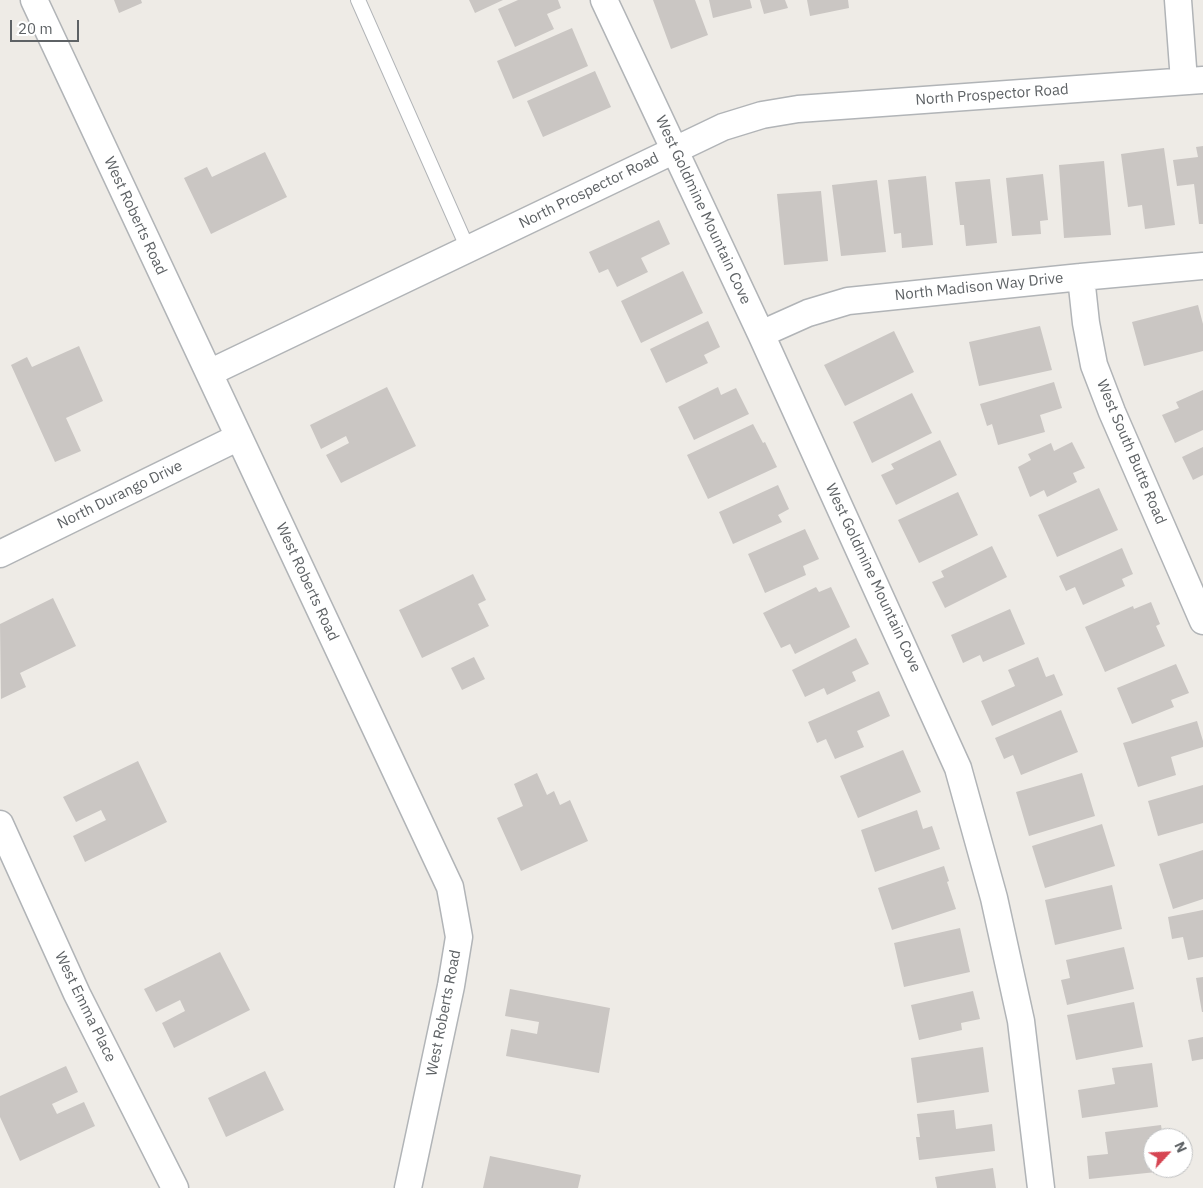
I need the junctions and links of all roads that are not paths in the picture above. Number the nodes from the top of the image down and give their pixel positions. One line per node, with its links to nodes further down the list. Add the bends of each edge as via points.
1 (34, 0): 11 (street, West Roberts Road)
2 (358, 0): 7 (lane)
3 (604, 0): 6 (street, West Goldmine Mountain Cove)
4 (1178, 0): 5 (street)
5 (1194, 81): 6 (street, North Prospector Road, via 798,110 762,115 723,127)
6 (675, 150): 7 (street, North Prospector Road); 10 (street, West Goldmine Mountain Cove)
7 (468, 249): 11 (street, North Prospector Road)
8 (1203, 266): 9 (street, North Madison Way Drive)
9 (1081, 277): 10 (street, North Madison Way Drive, via 848,301 808,313); 14 (street, West South Butte Road, via 1094,365)
10 (761, 334): 18 (street, West Goldmine Mountain Cove, via 958,768 994,898 1021,1020)
11 (209, 373): 12 (street, West Roberts Road)
12 (239, 437): 13 (street, North Durango Drive); 17 (street, West Roberts Road, via 450,887 459,937)
13 (0, 554)
14 (1203, 621)
15 (0, 824): 16 (street, West Emma Place, via 77,994)
16 (175, 1188)
17 (408, 1188)
18 (1041, 1188)

